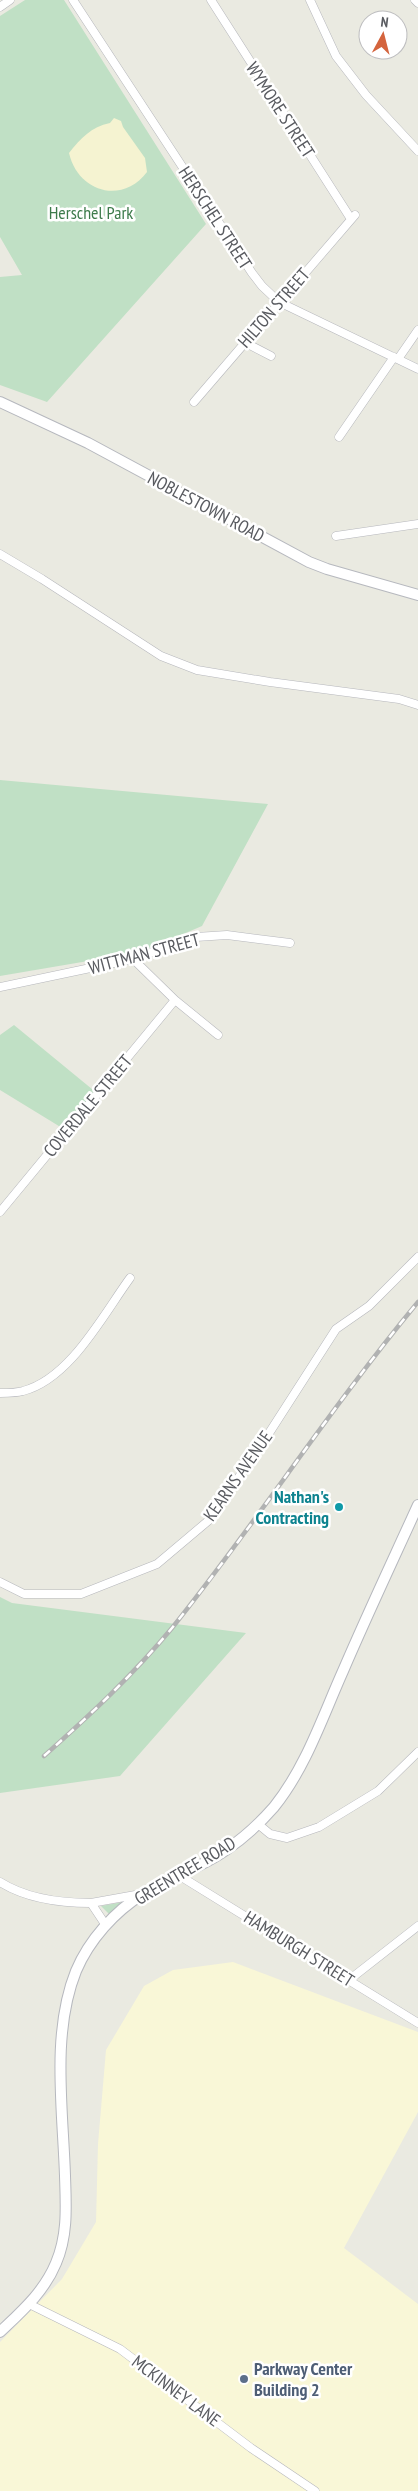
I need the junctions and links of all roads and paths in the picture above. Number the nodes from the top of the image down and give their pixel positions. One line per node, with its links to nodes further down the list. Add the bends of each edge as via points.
1 (10, 0): 7 (street)
2 (73, 0): 10 (street, HERSCHEL STREET, via 252,273)
3 (211, 0): 9 (street, WYMORE STREET)
4 (310, 0): 8 (street, via 336,56 366,95)
5 (415, 0): 6 (street)
6 (418, 4)
7 (0, 7)
8 (418, 151)
9 (353, 217): 10 (street, HILTON STREET)
10 (279, 302): 12 (street, HILTON STREET); 14 (street, HERSCHEL STREET)
11 (418, 330): 14 (street)
12 (244, 342): 13 (street); 17 (street, HILTON STREET)
13 (271, 356)
14 (396, 358): 15 (street, HERSCHEL STREET); 18 (street)
15 (418, 369)
16 (0, 402): 22 (main road, NOBLESTOWN ROAD, via 80,439 309,562)
17 (194, 402)
18 (339, 437)
19 (418, 524): 20 (street)
20 (336, 536)
21 (0, 554): 23 (street, via 161,656 197,670 399,699)
22 (418, 595)
23 (418, 705)
24 (290, 943): 25 (street, WITTMAN STREET, via 227,935 196,937)
25 (133, 959): 26 (street, WITTMAN STREET); 27 (street)
26 (0, 987)
27 (175, 1000): 28 (street); 29 (street, COVERDALE STREET)
28 (218, 1035)
29 (0, 1212)
30 (418, 1257): 34 (street, KEARNS AVENUE, via 369,1306 336,1329 208,1521 157,1564 81,1594 24,1594)
31 (130, 1278): 32 (street, via 73,1357 52,1377 23,1391)
32 (0, 1393)
33 (418, 1505): 36 (main road, GREENTREE ROAD, via 304,1763 280,1799)
34 (0, 1582)
35 (418, 1752): 36 (street, via 378,1791 318,1827 287,1838 270,1834)
36 (258, 1824): 37 (main road, GREENTREE ROAD, via 226,1850)
37 (180, 1876): 39 (main road, GREENTREE ROAD); 43 (street, HAMBURGH STREET)
38 (0, 1882): 40 (street, via 26,1895)
39 (143, 1894): 40 (street); 41 (main road, GREENTREE ROAD)
40 (91, 1904): 41 (street)
41 (105, 1924): 45 (main road, GREENTREE ROAD, via 76,1970 65,2008 61,2044 64,2242 55,2265)
42 (418, 1926): 43 (street)
43 (349, 1980): 44 (street, HAMBURGH STREET)
44 (418, 2023)
45 (29, 2304): 46 (main road, GREENTREE ROAD); 47 (street, MCKINNEY LANE, via 120,2349 251,2448)
46 (0, 2332)
47 (315, 2491)

